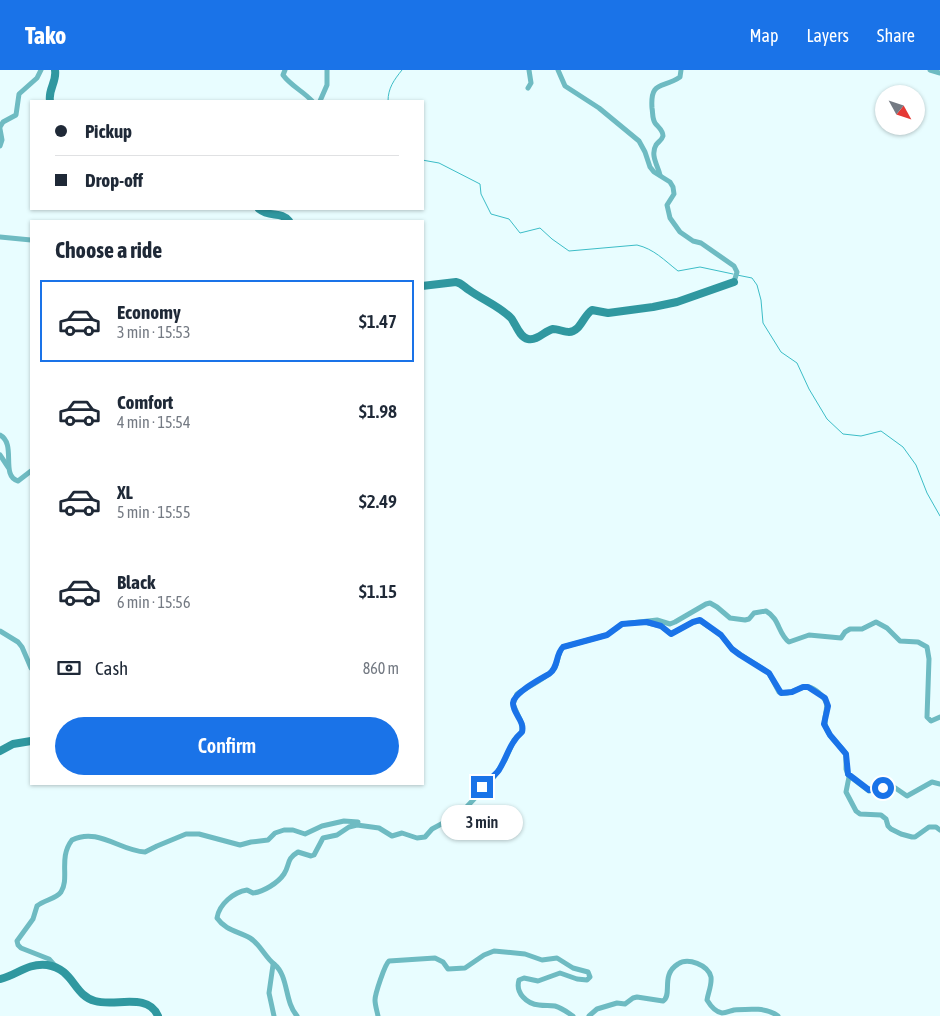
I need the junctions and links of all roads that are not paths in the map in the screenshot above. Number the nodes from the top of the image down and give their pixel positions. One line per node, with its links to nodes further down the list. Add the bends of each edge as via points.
1 (41, 70): 14 (street, via 20,94 16,115 3,122)
2 (54, 70): 11 (street, via 56,80 49,92)
3 (285, 70): 12 (street, via 283,76 287,81)
4 (327, 70): 13 (street)
5 (529, 70): 10 (street, via 531,83)
6 (558, 70): 16 (street, via 565,86 599,108 639,142 650,167)
7 (681, 70): 16 (street, via 680,78 657,88 651,96 653,118 663,134 654,147)
8 (930, 70): 9 (street)
9 (940, 73)
10 (528, 88)
11 (50, 100)
12 (311, 100)
13 (320, 100)
14 (0, 128): 15 (street)
15 (0, 146)
16 (660, 175): 21 (street, via 673,187 674,194 667,205 674,226 687,238 701,243 734,266 737,272)
17 (260, 210): 18 (street)
18 (288, 220)
19 (0, 237): 20 (street)
20 (30, 240)
21 (734, 282): 22 (street, via 653,307 608,313 592,310 576,330 553,329 529,339 500,309 460,283)
22 (424, 286)
23 (0, 435): 25 (street, via 7,443)
24 (0, 455): 25 (street)
25 (9, 467): 26 (street, via 10,475 18,481)
26 (30, 472)
27 (647, 622): 30 (street, via 657,620 670,624 710,603 730,618 745,620 754,613 766,611 774,617 789,642 809,635 841,638 850,629 862,629 878,622 900,641 918,642 927,647 927,718 931,721); 33 (street, via 661,626 671,634 700,620 721,635 732,649 769,673 781,693 803,687 816,690 827,702 824,724 846,754); 35 (street, via 622,624 607,635 563,647 556,667 517,694 513,704 522,732 514,740 494,777 460,814 421,838 402,833 392,836 379,828)
28 (0, 632): 29 (street, via 18,642)
29 (30, 666)
30 (940, 716)
31 (30, 741): 32 (street, via 13,744)
32 (0, 751)
33 (848, 774): 34 (street, via 869,790 891,785 907,796 930,783); 36 (street, via 847,797 859,814 882,815 891,829 912,837 929,827)
34 (940, 784)
35 (362, 825): 37 (street, via 352,825 337,835 323,838 314,855 297,852 289,858 282,877 266,889 253,893 247,890 238,892 221,906 217,918 221,923 253,940); 38 (street, via 349,821 322,826 305,834 284,830 268,840 240,845 199,834 186,834 145,852 122,847 103,838 82,836 72,840 65,851 62,891 37,906 33,919 17,941 21,948 49,959)
36 (940, 830)
37 (274, 964): 42 (street, via 269,993); 43 (street, via 282,972 285,989)
38 (58, 968): 39 (street, via 33,965); 41 (street, via 90,1000 109,1004 146,1004)
39 (0, 979)
40 (562, 1009): 44 (street, via 530,1003 520,992 519,980 538,981 560,973 587,980 590,977 588,972 573,968 557,958 542,960 525,954 494,951 461,970 448,969 435,958 389,961 375,993); 45 (street); 46 (street)
41 (158, 1016)
42 (274, 1016)
43 (297, 1016)
44 (378, 1016)
45 (565, 1016)
46 (573, 1016)
47 (589, 1016): 48 (street, via 597,1009 625,1004 637,997 666,1000 668,976 677,964 687,961 700,965 710,975 707,1000 718,1012 759,1010)
48 (778, 1016)

